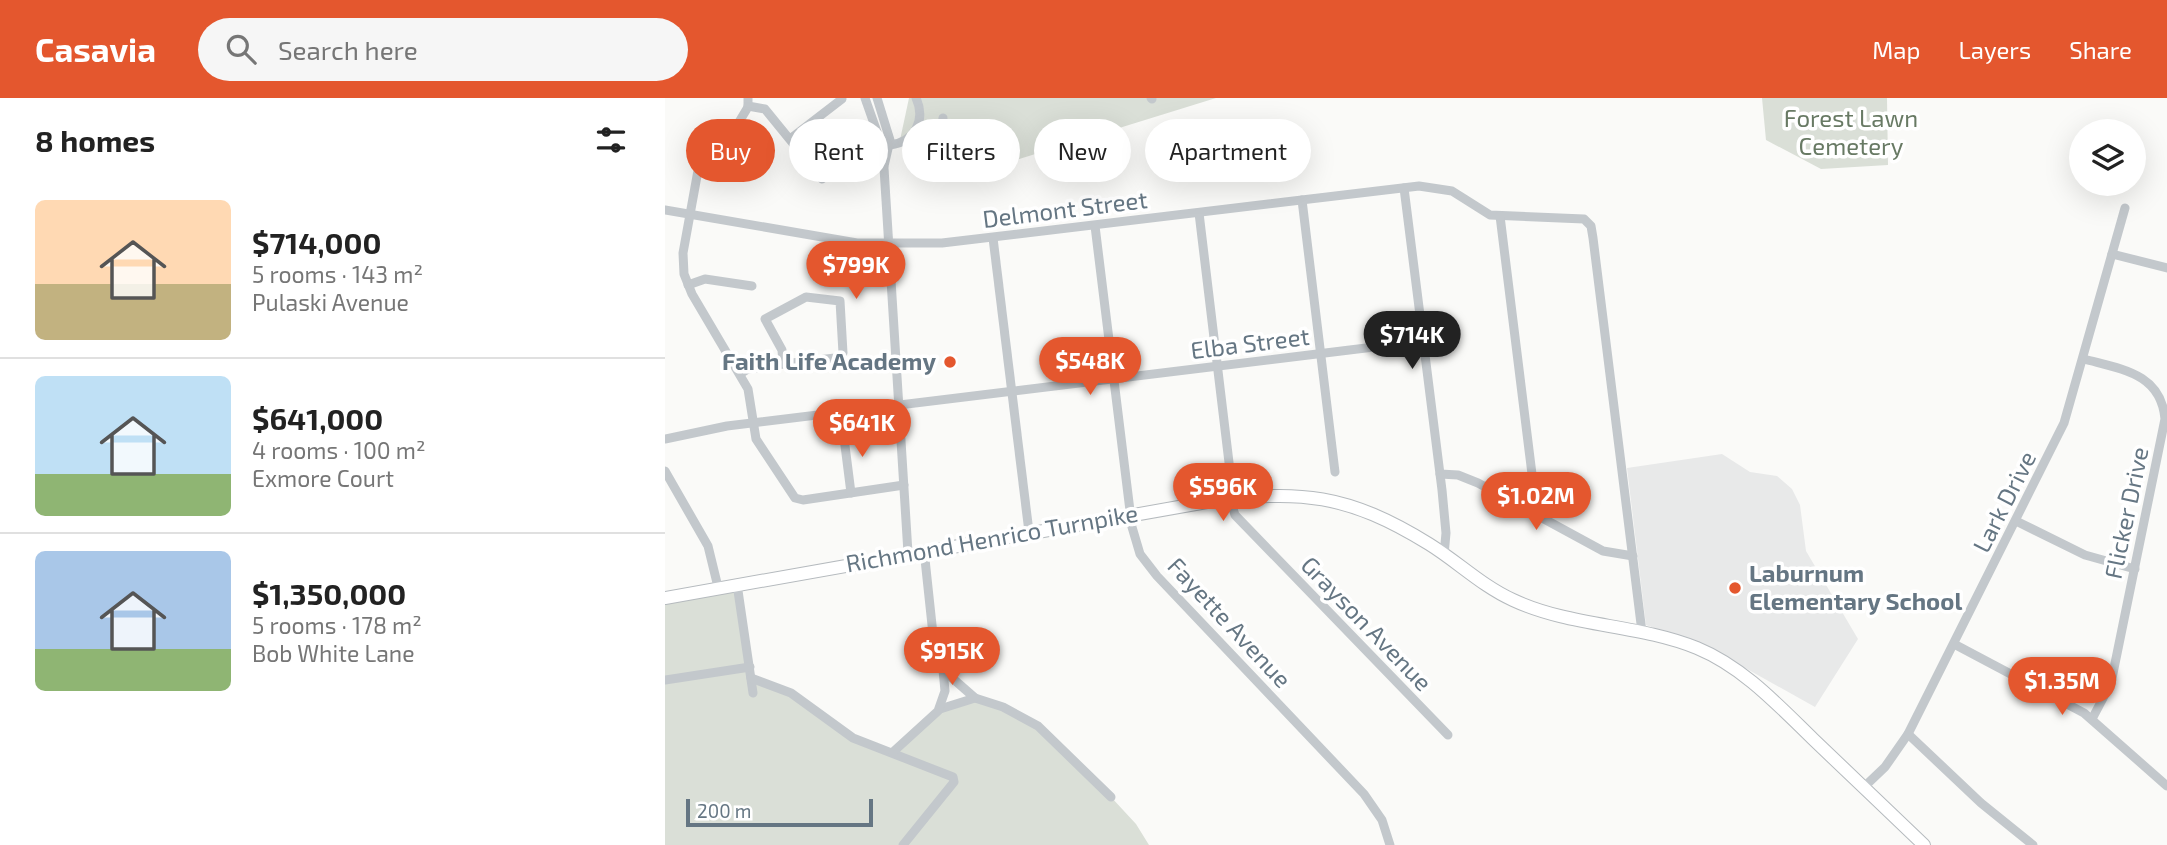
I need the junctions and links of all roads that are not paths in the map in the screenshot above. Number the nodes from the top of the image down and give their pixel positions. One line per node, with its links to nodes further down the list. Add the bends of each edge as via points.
1 (865, 98): 7 (street)
2 (877, 98): 9 (street)
3 (916, 98): 9 (street, via 921,113 916,131 904,142)
4 (842, 99): 6 (street)
5 (748, 102): 8 (street, via 765,109); 17 (street, via 739,122 699,165)
6 (816, 119)
7 (872, 119)
8 (789, 138)
9 (890, 145): 10 (street)
10 (888, 153)
11 (885, 182): 21 (street)
12 (1404, 188): 13 (street, Delmont Street); 18 (street, Delmont Street, via 1441,188); 26 (street)
13 (1302, 200): 16 (street, Delmont Street); 27 (street)
14 (2125, 208): 22 (street, Lark Drive)
15 (665, 210): 17 (street, Delmont Street)
16 (1199, 213): 19 (street, Delmont Street); 30 (street, Grayson Avenue)
17 (690, 214): 21 (street, Delmont Street, via 856,243); 24 (street, via 683,253)
18 (1500, 216): 44 (street, via 1531,474); 51 (street, Delmont Street, via 1588,222)
19 (1095, 226): 20 (street, Delmont Street); 32 (street, Fayette Avenue)
20 (993, 238): 21 (street, Delmont Street); 33 (street)
21 (889, 243): 34 (street)
22 (2112, 254): 23 (street); 28 (street, Lark Drive)
23 (2167, 268)
24 (688, 285): 25 (street, via 705,279); 31 (street)
25 (752, 286)
26 (1423, 341): 27 (street, Elba Street); 40 (street)
27 (1321, 355): 30 (street, Elba Street); 39 (street)
28 (2084, 359): 46 (street, Lark Drive, via 2064,423); 52 (street, Flicker Drive, via 2145,378 2164,408 2165,425)
29 (783, 364): 29 (street, via 843,353 840,301 806,297 765,319 782,350); 31 (street)
30 (1218, 367): 32 (street, Elba Street); 43 (street, Grayson Avenue)
31 (740, 374): 35 (street, via 751,396)
32 (1115, 380): 33 (street, Elba Street); 45 (street, Fayette Avenue)
33 (1011, 392): 34 (street, Elba Street); 47 (street)
34 (899, 406): 35 (street, Elba Street); 41 (street)
35 (754, 423): 37 (street, Elba Street); 42 (street, via 756,439 795,498)
36 (843, 430): 42 (street)
37 (665, 439)
38 (665, 471): 54 (street, via 708,546)
39 (1335, 472)
40 (1440, 474): 44 (street, via 1464,477); 50 (street)
41 (904, 485): 42 (street); 49 (street)
42 (851, 493)
43 (1230, 499): 45 (main road, Richmond Henrico Turnpike); 50 (main road, Richmond Henrico Turnpike, via 1302,495 1349,505 1394,523); 67 (street, Grayson Avenue, via 1235,515)
44 (1522, 507): 51 (street, via 1603,551)
45 (1131, 515): 47 (main road, Richmond Henrico Turnpike); 73 (street, Fayette Avenue, via 1143,558 1364,794 1382,820)
46 (2016, 521): 52 (street, via 2085,555); 57 (street, Lark Drive)
47 (1028, 532): 48 (main road, Richmond Henrico Turnpike)
48 (924, 550): 49 (main road, Richmond Henrico Turnpike); 59 (street, via 935,653)
49 (908, 553): 53 (main road, Richmond Henrico Turnpike)
50 (1444, 555): 56 (main road, Richmond Henrico Turnpike, via 1517,602 1574,620)
51 (1633, 556): 56 (street)
52 (2135, 569): 65 (street, Flicker Drive, via 2111,683)
53 (737, 584): 54 (main road, Richmond Henrico Turnpike); 58 (street)
54 (718, 587): 55 (main road, Richmond Henrico Turnpike)
55 (665, 598)
56 (1642, 632): 70 (main road, Richmond Henrico Turnpike, via 1696,648 1738,671)
57 (1954, 644): 65 (street); 66 (street, Lark Drive)
58 (750, 667): 60 (street); 61 (street)
59 (943, 670): 63 (street); 64 (street, via 945,691)
60 (751, 678): 62 (street); 68 (street, via 791,693 847,735)
61 (665, 680)
62 (753, 693)
63 (975, 698): 64 (street); 71 (street, via 1038,726)
64 (939, 709): 68 (street)
65 (2092, 719): 69 (street)
66 (1908, 734): 70 (street, Lark Drive); 75 (street)
67 (1448, 735)
68 (893, 752): 72 (street, via 942,770 955,780)
69 (2167, 786)
70 (1864, 787): 74 (main road, Richmond Henrico Turnpike)
71 (1111, 797)
72 (903, 845)
73 (1390, 845)
74 (1924, 845)
75 (2033, 845)

